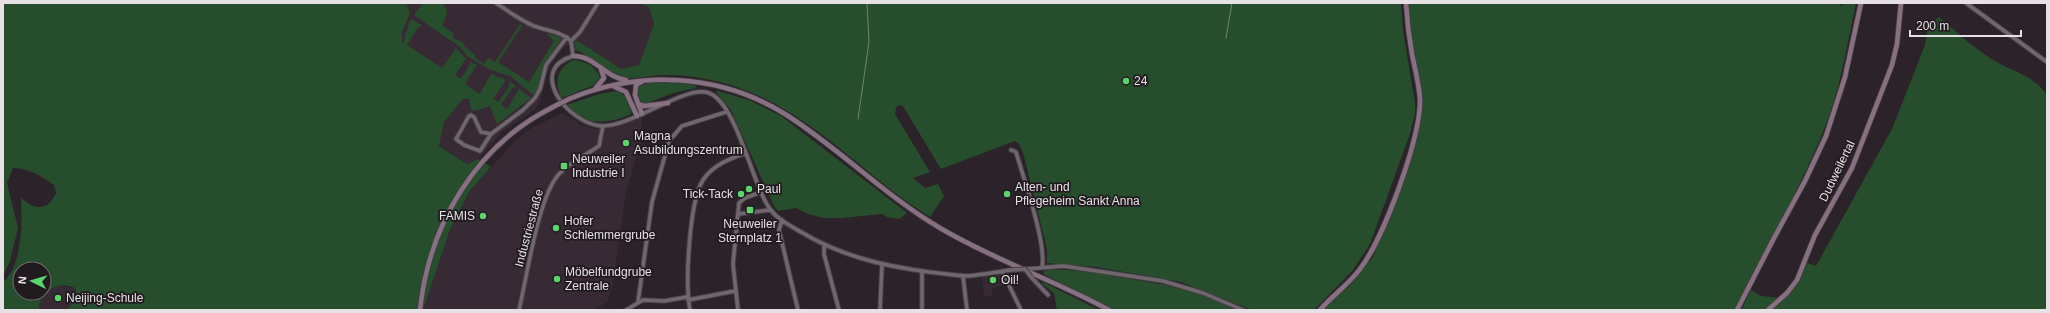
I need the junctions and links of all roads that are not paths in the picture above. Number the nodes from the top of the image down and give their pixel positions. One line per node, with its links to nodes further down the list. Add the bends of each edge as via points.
1 (496, 3): 7 (street, via 520,19)
2 (598, 3): 8 (street, via 580,32)
3 (1406, 3): 54 (main road, via 1420,97 1416,132 1389,211 1373,248 1356,275)
4 (1861, 3): 55 (main road, via 1845,77 1822,146)
5 (1901, 3): 56 (main road, Dudweilertal, via 1898,38 1892,65 1852,168 1815,235 1797,280)
6 (1966, 3): 10 (street)
7 (567, 38): 8 (street); 21 (street, via 546,65 535,98)
8 (571, 41): 9 (street)
9 (573, 56): 11 (main road, via 585,57); 20 (street, via 557,66 553,78 555,91 563,106 572,114 589,123)
10 (2047, 62)
11 (598, 66): 13 (main road, via 617,78); 15 (main road, via 604,73 604,78)
12 (648, 80): 13 (main road); 17 (main road, via 635,88); 38 (main road, via 708,84 764,103 805,128 939,228 983,251)
13 (632, 81): 14 (main road)
14 (607, 86): 15 (main road); 19 (main road, via 619,87 626,92)
15 (592, 91): 40 (main road, bridge, via 569,99 517,128 480,163 448,212 438,235 425,278)
16 (668, 103): 17 (main road, via 644,106); 18 (street, via 694,93 708,92 717,98); 19 (street)
17 (638, 104): 19 (main road)
18 (726, 112): 23 (street); 39 (street, via 682,126 670,141 652,202)
19 (639, 115): 20 (street)
20 (603, 126): 41 (street, Industriestraße, via 599,146 563,170 548,192)
21 (490, 134): 21 (street, via 480,151 456,139 471,115 481,132)
22 (1011, 150): 30 (street, via 1016,152 1034,213 1044,256)
23 (746, 153): 24 (street); 37 (street, via 716,166 700,186 694,211 687,272)
24 (761, 192): 25 (street); 26 (street, via 741,201)
25 (770, 210): 26 (street); 27 (street)
26 (738, 214): 35 (street, via 733,264)
27 (782, 220): 28 (street); 45 (street, via 779,230)
28 (824, 245): 29 (street); 46 (street, via 824,254)
29 (882, 266): 32 (street); 47 (street)
30 (1042, 266): 31 (street, bridge); 53 (street, via 1064,266 1177,284 1203,292)
31 (1025, 269): 33 (street, bridge); 36 (street, bridge)
32 (922, 271): 34 (street); 48 (street)
33 (1002, 271): 34 (street); 50 (street)
34 (963, 276): 49 (street)
35 (735, 291): 37 (street); 44 (street)
36 (1048, 295)
37 (688, 298): 39 (street); 43 (street)
38 (1094, 301): 51 (main road); 52 (main road)
39 (638, 302): 42 (street)
40 (420, 310)
41 (519, 310)
42 (626, 310)
43 (690, 310)
44 (738, 310)
45 (798, 310)
46 (839, 310)
47 (880, 310)
48 (922, 310)
49 (967, 310)
50 (1021, 310)
51 (1106, 310)
52 (1109, 310)
53 (1243, 310)
54 (1320, 310)
55 (1738, 310)
56 (1768, 310)

